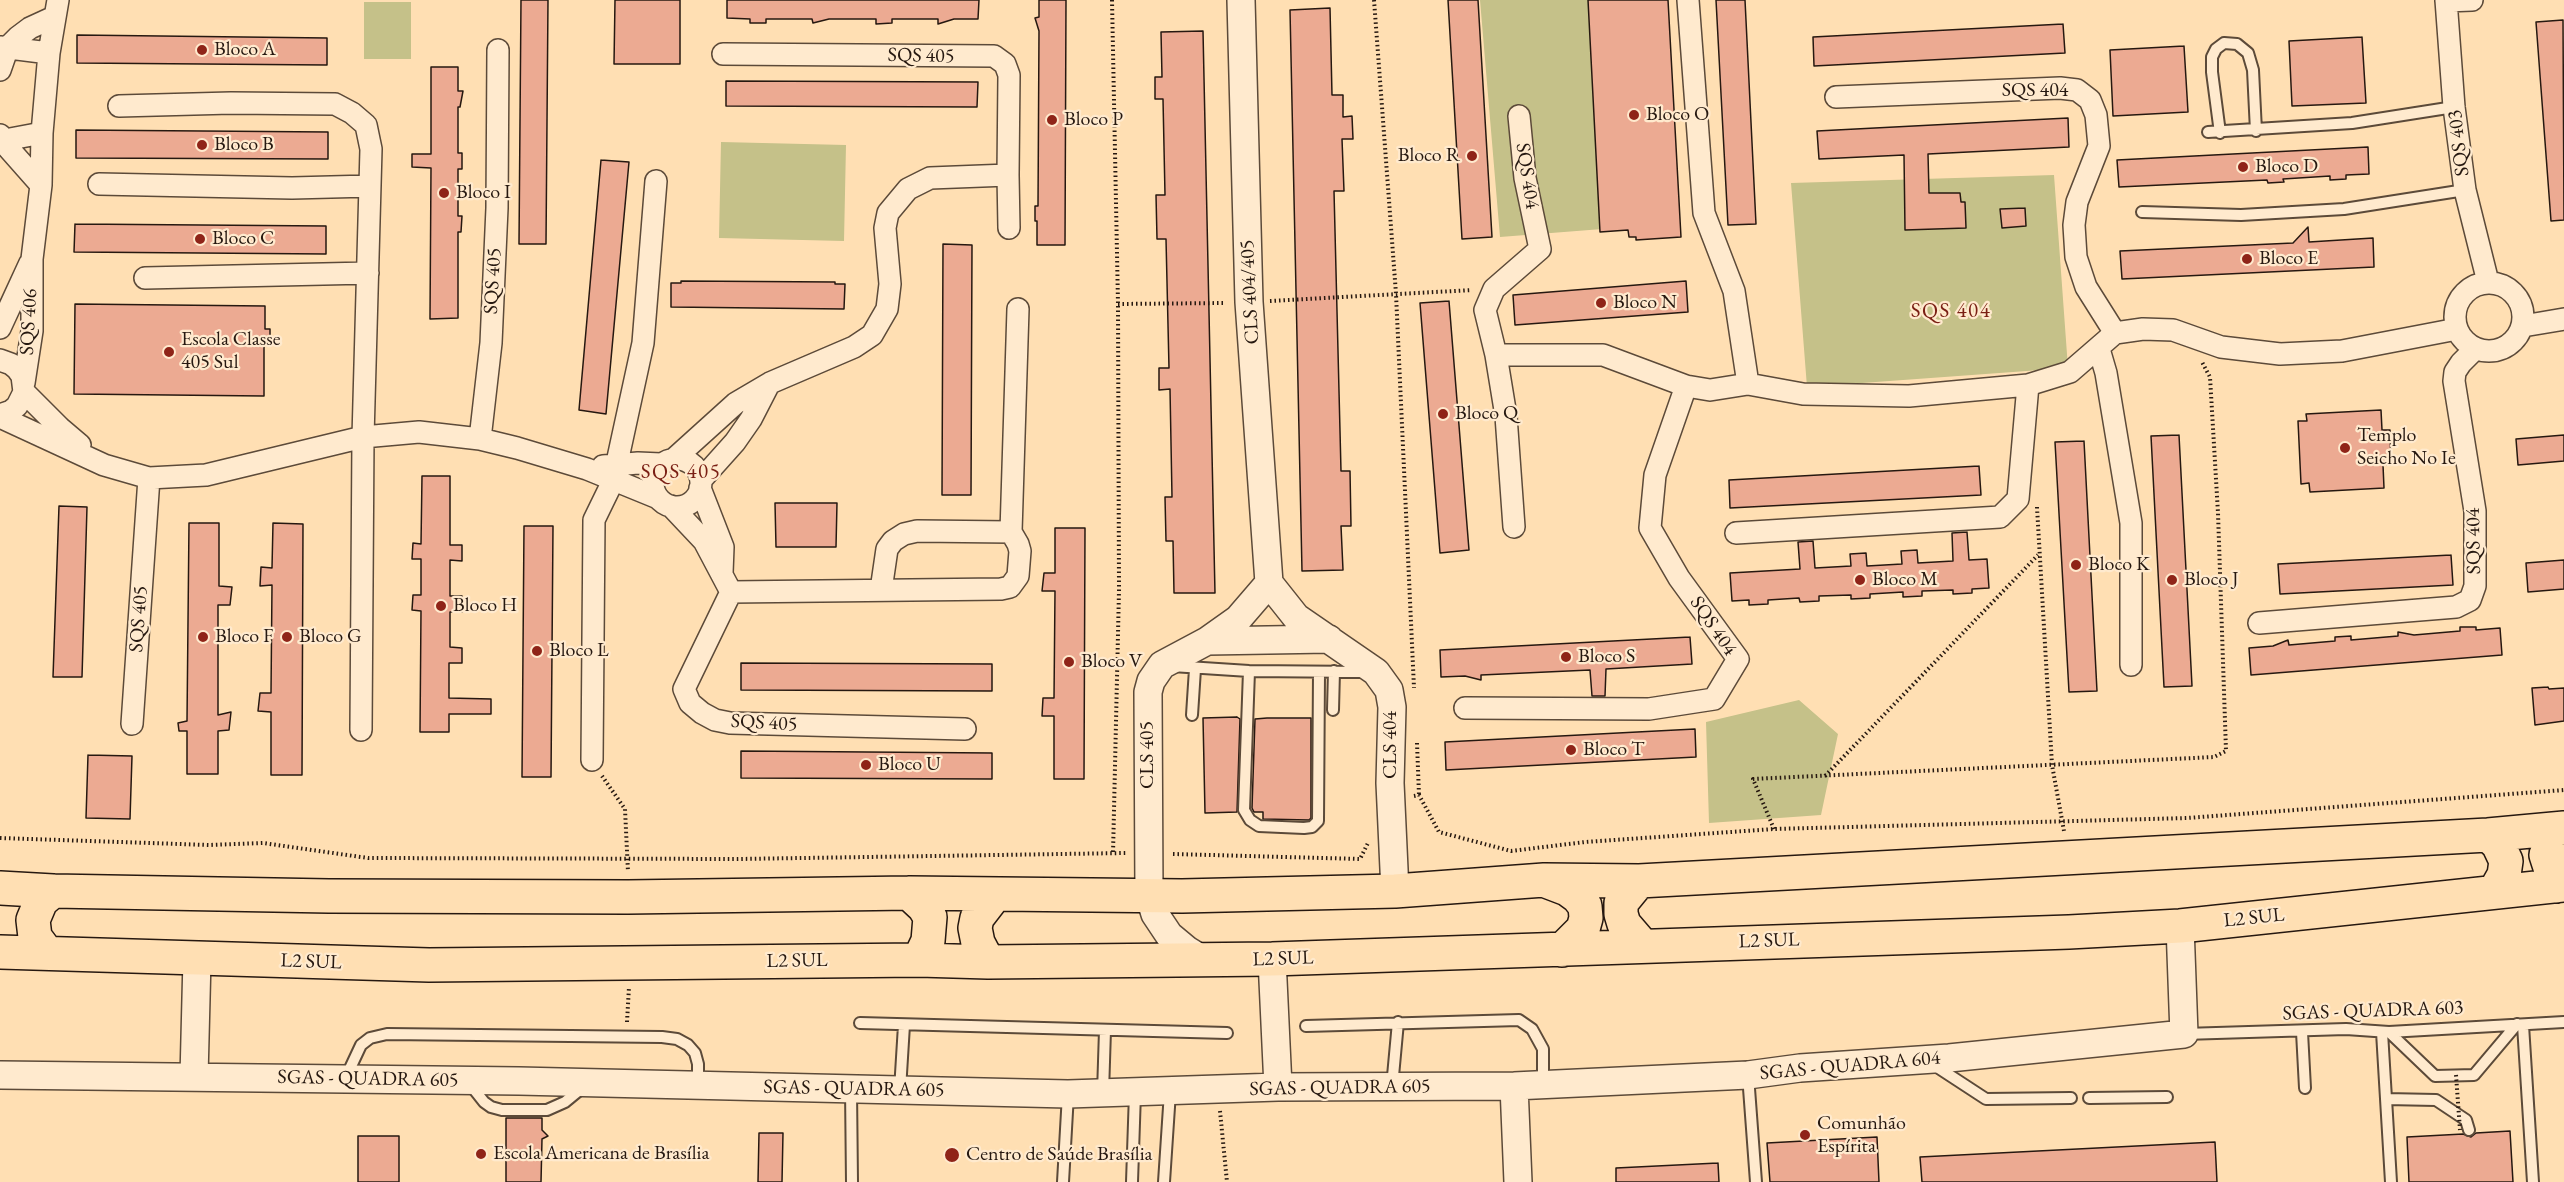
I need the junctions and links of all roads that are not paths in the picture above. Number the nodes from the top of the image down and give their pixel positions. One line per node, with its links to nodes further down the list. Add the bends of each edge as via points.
1 (1241, 0): 60 (street, CLS 404/405, via 1249,302)
2 (1688, 0): 43 (street, via 1704,213 1734,291)
3 (2472, 0): 4 (street, SQS 403)
4 (2446, 1): 13 (street, SQS 403)
5 (55, 6): 6 (street, SQS 406); 8 (street, SQS 406)
6 (4, 47): 8 (street); 10 (street)
7 (498, 50): 49 (street, SQS 405, via 497,208 491,332)
8 (50, 52): 17 (street, SQS 406)
9 (723, 54): 20 (street, SQS 405, via 994,56 1005,64 1009,75)
10 (0, 70)
11 (1836, 97): 37 (street, SQS 404, via 2060,88 2077,90 2090,100 2096,115 2099,146 2077,202 2076,257 2086,288)
12 (119, 106): 24 (street, via 335,104 366,125 371,149)
13 (2454, 106): 15 (lane, via 2352,123); 25 (street, SQS 403)
14 (1519, 116): 40 (street, SQS 404, via 1525,178 1540,249 1494,289 1485,310)
15 (2256, 131): 18 (lane); 18 (lane, via 2253,70 2248,53 2237,44 2224,44 2212,57)
16 (2208, 132): 18 (lane)
17 (42, 133): 19 (street); 23 (street, SQS 406)
18 (2220, 133)
19 (1, 139): 23 (street)
20 (1008, 175): 27 (street, SQS 405); 42 (street, via 930,178 908,189 888,213 890,284 881,323 854,347)
21 (656, 181): 52 (street, via 643,343)
22 (99, 184): 24 (street)
23 (41, 185): 28 (street, SQS 406)
24 (370, 186): 29 (street)
25 (2465, 190): 26 (lane, via 2344,209 2241,214); 31 (street, SQS 403)
26 (2142, 212)
27 (1009, 228)
28 (32, 260): 35 (street, SQS 406); 46 (street, SQS 406, via 32,331)
29 (368, 273): 30 (street); 48 (street)
30 (145, 278)
31 (2488, 282): 34 (street, via 2508,288 2522,304); 36 (street, via 2472,286 2461,297 2455,312)
32 (1018, 309): 57 (street)
33 (2564, 319): 34 (street)
34 (2523, 326): 39 (street, via 2513,343 2495,352)
35 (0, 328)
36 (2457, 328): 37 (street, via 2342,351 2280,354 2221,347 2173,330); 39 (street)
37 (2115, 333): 38 (street)
38 (2099, 349): 44 (street, via 2070,372); 67 (street, via 2131,523)
39 (2475, 349): 63 (street, SQS 404, via 2455,372 2454,381 2475,511 2475,586 2470,600 2456,607)
40 (1496, 355): 45 (street, via 1603,355); 56 (street, via 1506,416)
41 (0, 360): 46 (street, via 17,369)
42 (770, 383): 50 (street, via 736,403); 54 (street, via 751,419)
43 (1748, 384): 44 (street, via 1803,394 1909,396); 45 (street, via 1710,390)
44 (2028, 385): 58 (street, via 2018,499 2000,517)
45 (1686, 386): 73 (street, SQS 404, via 1655,475 1650,528 1679,578 1738,659 1714,699 1649,709)
46 (24, 388): 47 (street, via 17,406); 51 (street, via 60,428)
47 (0, 416): 51 (street)
48 (363, 437): 49 (street, via 419,432); 53 (street, via 206,475); 78 (street)
49 (480, 439): 52 (street)
50 (668, 461): 52 (street); 54 (street, via 689,462 699,473); 55 (street, via 656,470 652,484)
51 (104, 465): 53 (street)
52 (614, 473): 55 (street); 79 (street, via 594,520)
53 (149, 478): 76 (street, SQS 405)
54 (701, 484): 55 (street, via 698,495 686,505); 59 (street, via 723,547)
55 (665, 502): 59 (street, via 704,541)
56 (1514, 527)
57 (1011, 532): 61 (street, via 904,534 886,549); 61 (street, via 1020,551 1018,576 1010,587)
58 (1736, 533)
59 (722, 573): 62 (street)
60 (1269, 583): 64 (street, CLS 404, via 1296,617); 65 (street, via 1238,619)
61 (881, 590): 62 (street)
62 (731, 592): 77 (street, SQS 405, via 684,689 690,703 702,713 730,723)
63 (2259, 623)
64 (1331, 639): 65 (street); 72 (street, CLS 404)
65 (1207, 641): 66 (street)
66 (1162, 665): 68 (lane); 90 (street, CLS 405, via 1148,692)
67 (2131, 665)
68 (1195, 669): 69 (lane); 75 (lane)
69 (1248, 671): 71 (lane); 71 (lane, via 1244,810 1259,826 1304,828 1318,821)
70 (1334, 671): 71 (lane); 72 (lane); 74 (lane)
71 (1319, 672)
72 (1376, 672): 87 (street, CLS 404, via 1389,690 1392,707 1390,783)
73 (1465, 708)
74 (1333, 710)
75 (1192, 715)
76 (132, 724)
77 (965, 729)
78 (361, 730)
79 (592, 760)
80 (2564, 828): 81 (main road); 84 (main road, via 2546,855)
81 (2488, 835): 83 (main road); 88 (main road, via 2498,844 2506,861)
82 (1544, 880): 83 (main road); 87 (main road); 94 (main road, via 1567,889 1585,906 1583,929)
83 (1639, 881): 93 (main road, via 1621,903 1621,914 1624,924)
84 (2560, 886): 88 (main road, L2 SUL)
85 (0, 888): 86 (main road)
86 (52, 891): 89 (main road, via 640,897); 96 (main road, via 41,901 33,920 35,937)
87 (1395, 891): 90 (main road)
88 (2495, 891): 92 (main road, L2 SUL)
89 (909, 893): 91 (main road); 99 (main road, via 930,916 928,941)
90 (1149, 895): 91 (main road); 100 (street, CLS 405, via 1155,914 1169,935)
91 (994, 896): 101 (main road, via 977,918 975,928)
92 (2180, 926): 93 (main road, L2 SUL); 112 (street)
93 (1642, 945): 94 (main road, L2 SUL)
94 (1562, 950): 98 (main road, L2 SUL)
95 (0, 952): 96 (main road, L2 SUL)
96 (47, 953): 97 (main road, L2 SUL)
97 (197, 959): 99 (main road, L2 SUL, via 429,965); 116 (street)
98 (1272, 959): 100 (main road, L2 SUL); 121 (street)
99 (919, 960): 101 (main road, L2 SUL)
100 (1205, 961): 101 (main road, L2 SUL)
101 (988, 962)
102 (1398, 1022): 107 (lane); 118 (lane, via 1519,1020 1532,1029 1543,1049); 122 (lane)
103 (2564, 1022): 106 (lane, SGAS - QUADRA 603)
104 (860, 1023): 105 (lane)
105 (904, 1024): 108 (lane); 125 (lane)
106 (2520, 1024): 110 (lane, SGAS - QUADRA 603); 110 (lane, via 2474,1075 2435,1076); 142 (lane)
107 (1306, 1026)
108 (1105, 1030): 111 (lane); 127 (lane)
109 (2302, 1032): 110 (lane, SGAS - QUADRA 603); 112 (lane, SGAS - QUADRA 603); 123 (lane)
110 (2386, 1032): 133 (lane)
111 (1227, 1033)
112 (2184, 1034): 113 (street, SGAS - QUADRA 604)
113 (1926, 1060): 115 (street, SGAS - QUADRA 604); 131 (lane, via 1986,1098)
114 (0, 1075): 116 (street, SGAS - QUADRA 605)
115 (1748, 1075): 118 (street, SGAS - QUADRA 604); 140 (lane)
116 (194, 1077): 117 (street, SGAS - QUADRA 605)
117 (345, 1079): 119 (street, SGAS - QUADRA 605); 119 (lane, via 361,1045 387,1034 662,1037 677,1039 695,1053)
118 (1543, 1085): 120 (street, SGAS - QUADRA 604)
119 (698, 1086): 124 (street, SGAS - QUADRA 605)
120 (1515, 1086): 122 (street, SGAS - QUADRA 605); 139 (street)
121 (1278, 1087): 122 (street, SGAS - QUADRA 605); 126 (street, SGAS - QUADRA 605)
122 (1392, 1087)
123 (2305, 1088)
124 (851, 1089): 125 (street, SGAS - QUADRA 605); 135 (lane)
125 (900, 1090): 129 (street, SGAS - QUADRA 605)
126 (1170, 1091): 128 (street, SGAS - QUADRA 605); 138 (lane)
127 (1103, 1093): 128 (street, SGAS - QUADRA 605); 129 (street, SGAS - QUADRA 605)
128 (1135, 1093): 137 (lane)
129 (1068, 1094): 136 (lane)
130 (2167, 1097): 132 (lane)
131 (2071, 1098)
132 (2089, 1098)
133 (2386, 1099): 134 (lane, via 2436,1100 2466,1120); 141 (lane)
134 (2464, 1130)
135 (852, 1182)
136 (1063, 1182)
137 (1132, 1182)
138 (1164, 1182)
139 (1518, 1182)
140 (1756, 1182)
141 (2391, 1182)
142 (2533, 1182)

